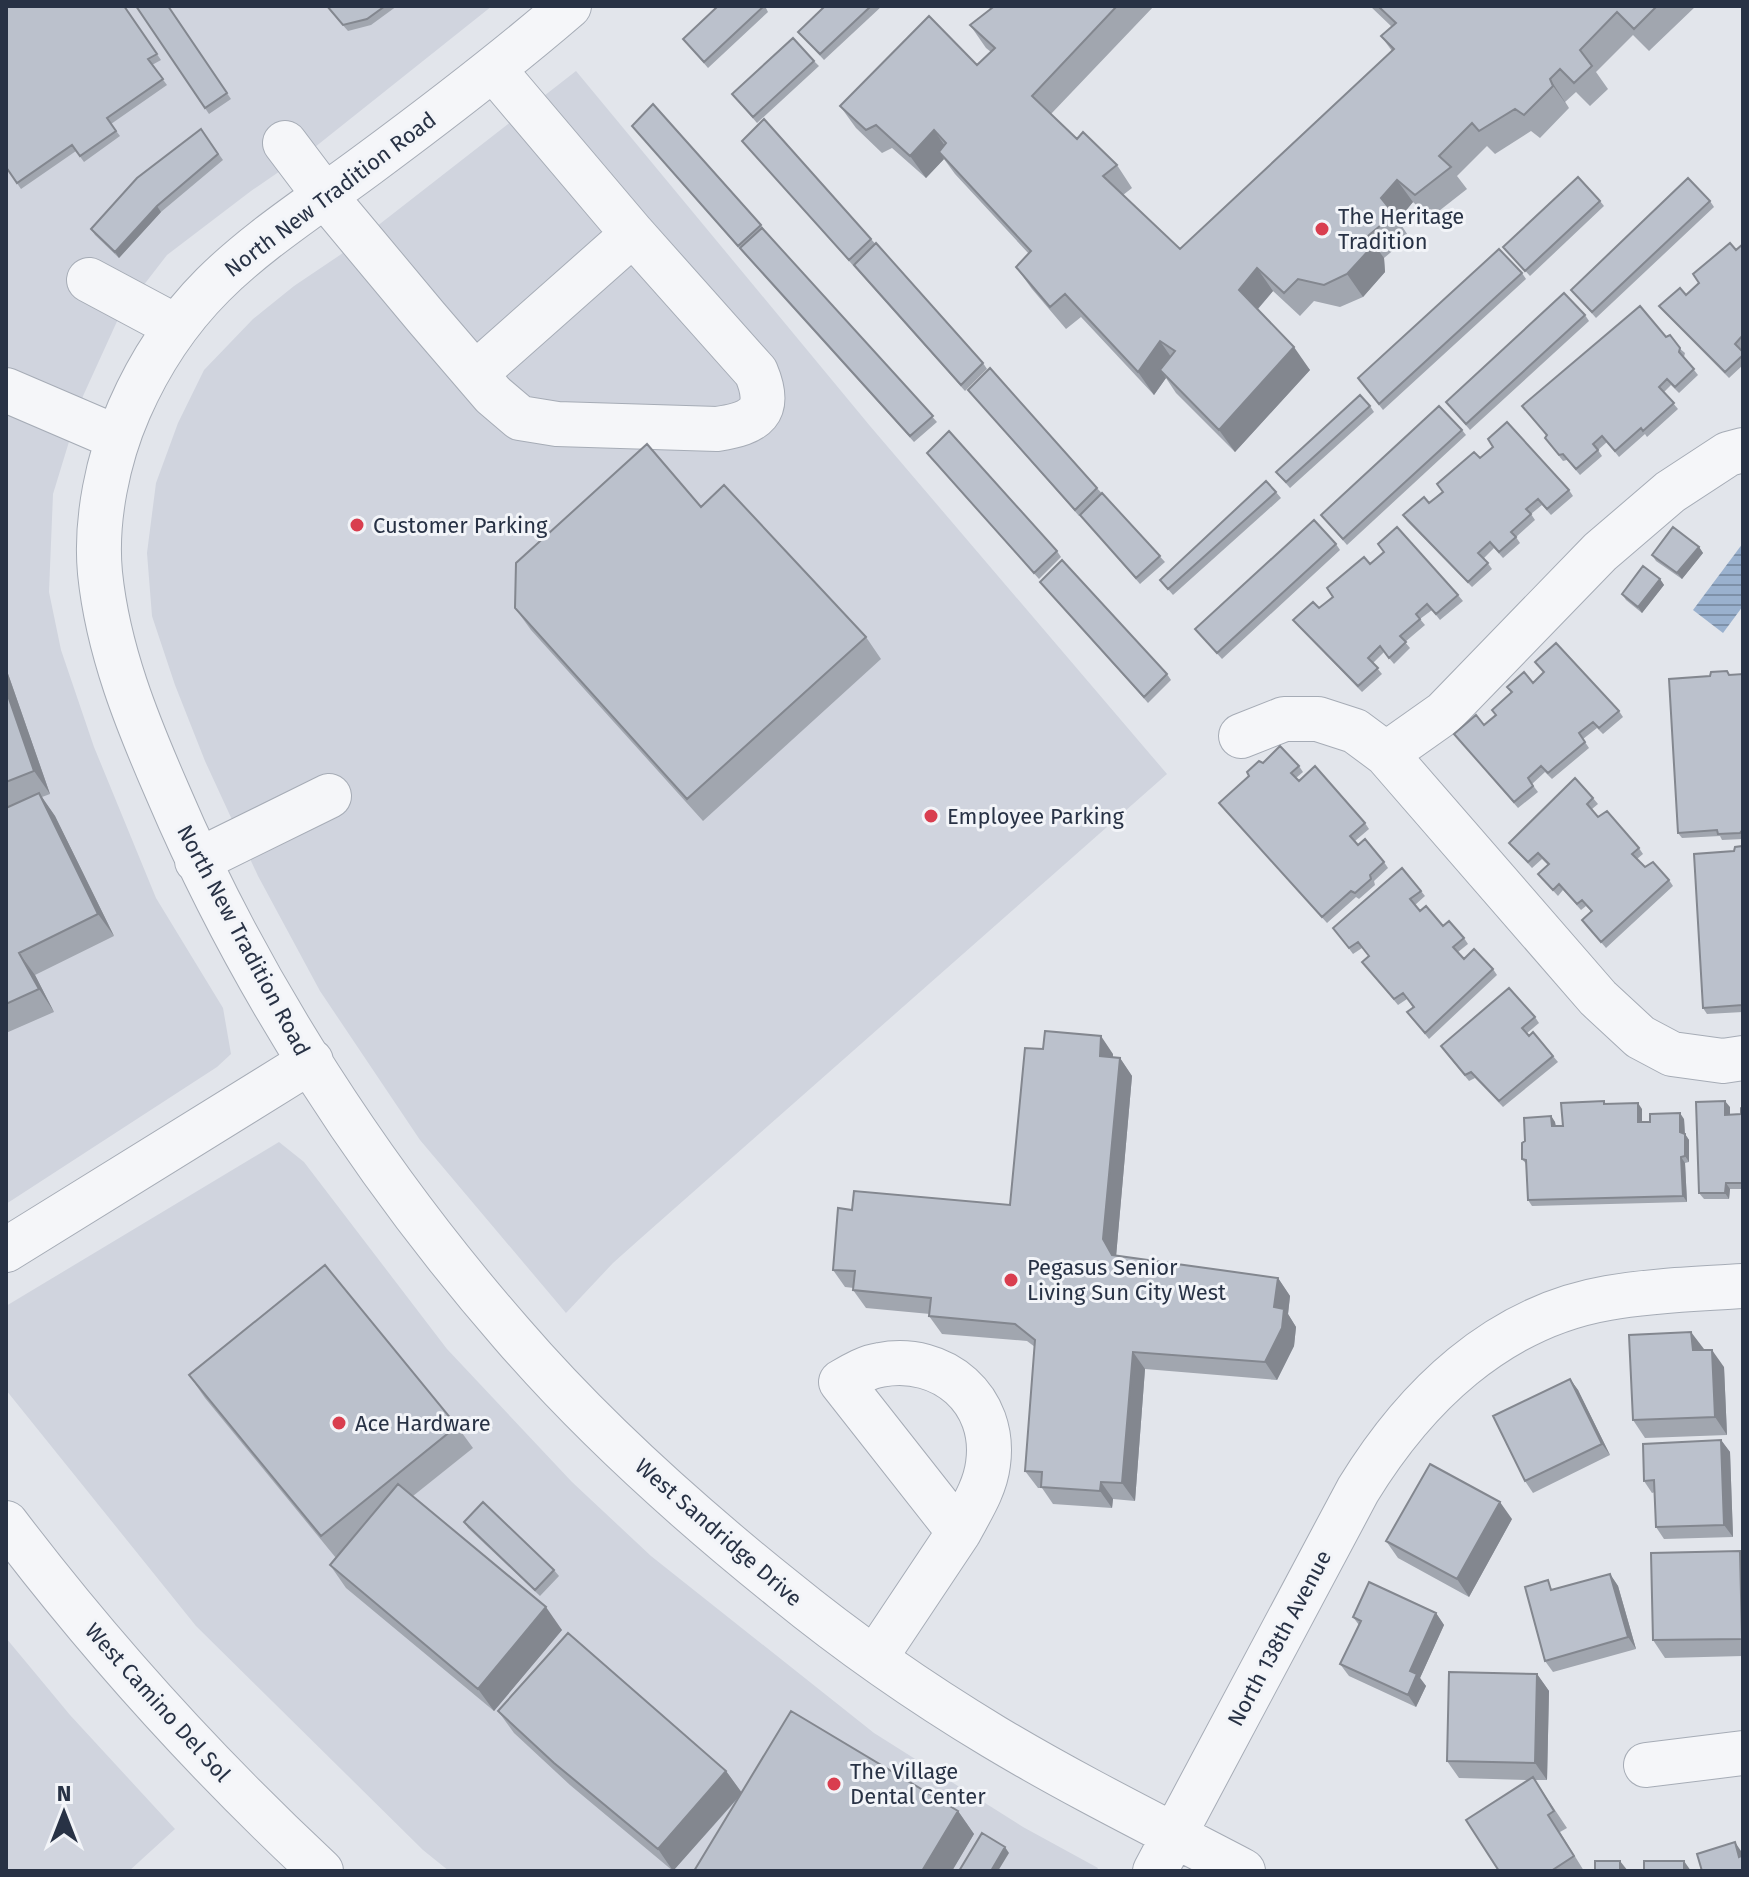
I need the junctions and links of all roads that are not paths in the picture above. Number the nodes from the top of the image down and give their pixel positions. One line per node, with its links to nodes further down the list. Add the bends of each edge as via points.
1 (569, 6): 2 (street, North New Tradition Road)
2 (494, 70): 4 (street, North New Tradition Road); 5 (street)
3 (285, 143): 4 (street)
4 (325, 196): 7 (street, North New Tradition Road, via 235,262); 8 (street)
5 (633, 234): 8 (street); 8 (street, via 756,372 764,394 758,413 742,424 717,429 540,422 520,418)
6 (89, 280): 7 (street)
7 (175, 326): 10 (street, North New Tradition Road)
8 (475, 374)
9 (6, 390): 10 (street)
10 (118, 438): 15 (street, North New Tradition Road, via 101,522 105,608 135,717)
11 (1743, 450): 13 (street, via 1728,454 1670,492 1589,563 1444,713)
12 (1241, 736): 13 (street, via 1284,719 1318,719 1355,731)
13 (1386, 754): 16 (street, via 1598,998 1640,1037 1672,1054 1723,1061)
14 (329, 796): 15 (street)
15 (197, 861): 17 (street, North New Tradition Road)
16 (1743, 1058)
17 (311, 1061): 18 (street, North New Tradition Road); 22 (street, West Sandridge Drive, via 459,1270 572,1400 785,1592)
18 (6, 1250)
19 (1743, 1286): 25 (street, North 138th Avenue, via 1669,1290 1568,1308 1493,1342 1435,1388 1382,1450 1358,1490)
20 (6, 1523): 26 (street, West Camino Del Sol, via 61,1596 188,1741)
21 (959, 1532): 22 (street)
22 (875, 1658): 25 (street, West Sandridge Drive, via 1079,1786)
23 (1743, 1753): 24 (street)
24 (1646, 1765)
25 (1165, 1853): 27 (street, West Sandridge Drive)
26 (321, 1871)
27 (1243, 1871)

